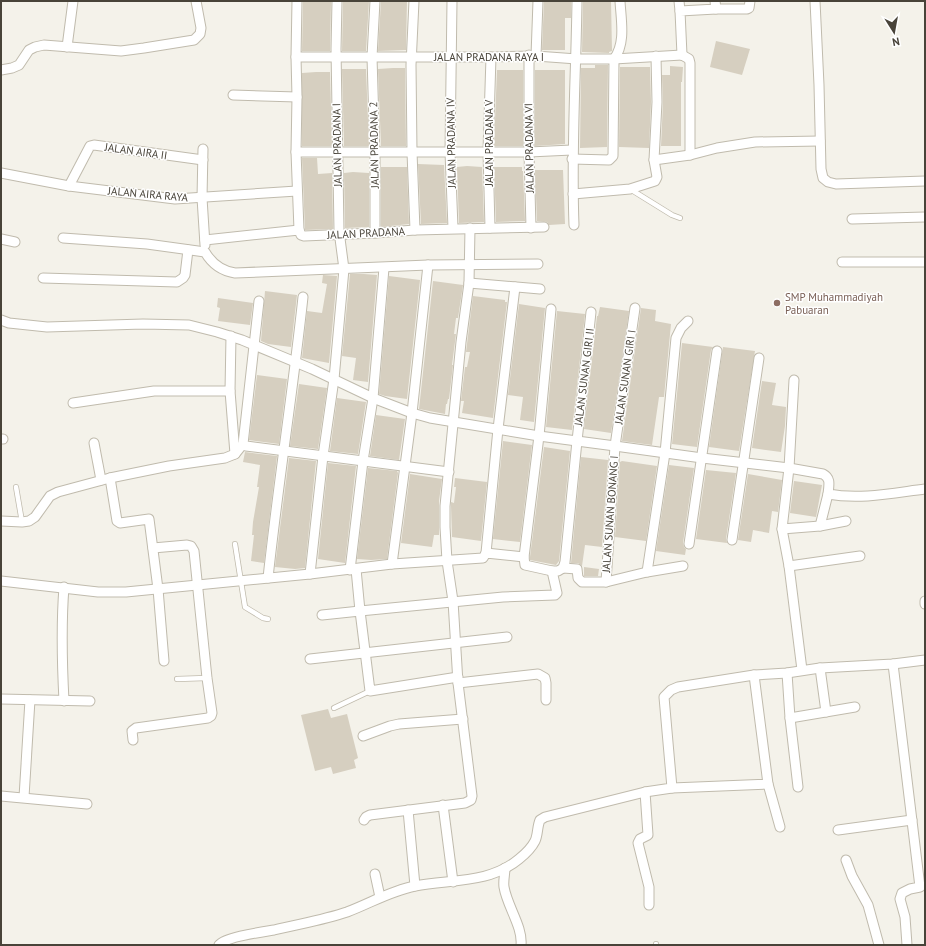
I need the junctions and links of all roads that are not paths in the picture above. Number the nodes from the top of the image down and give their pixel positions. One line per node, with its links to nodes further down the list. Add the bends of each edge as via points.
1 (73, 1): 16 (street)
2 (196, 1): 16 (street, via 201,28 200,34 194,40 121,51)
3 (297, 1): 22 (street)
4 (337, 1): 18 (street, JALAN PRADANA I)
5 (375, 1): 23 (street, JALAN PRADANA 2)
6 (414, 1): 19 (street)
7 (452, 1): 24 (street, JALAN PRADANA IV)
8 (538, 1): 20 (street, JALAN PRADANA VI)
9 (577, 1): 26 (street)
10 (620, 1): 27 (street, via 621,45)
11 (679, 1): 15 (street)
12 (750, 1): 14 (street, via 747,9)
13 (815, 1): 31 (street)
14 (716, 5): 15 (street)
15 (680, 11): 17 (street)
16 (67, 47): 28 (street, via 35,47 29,50 19,65)
17 (682, 55): 21 (street, JALAN PRADANA RAYA I); 41 (street, via 689,59 690,63)
18 (336, 56): 22 (street, JALAN PRADANA RAYA I); 23 (street, JALAN PRADANA RAYA I); 35 (street, JALAN PRADANA I)
19 (411, 56): 23 (street, JALAN PRADANA RAYA I); 24 (street, JALAN PRADANA RAYA I); 37 (street)
20 (532, 56): 25 (street, JALAN PRADANA RAYA I); 26 (street, JALAN PRADANA RAYA I); 39 (street, JALAN PRADANA VI)
21 (656, 56): 27 (street, JALAN PRADANA RAYA I); 43 (street, via 658,102)
22 (296, 57): 30 (street)
23 (372, 57): 36 (street, JALAN PRADANA 2)
24 (451, 57): 25 (street, JALAN PRADANA RAYA I); 38 (street, JALAN PRADANA IV)
25 (490, 57): 33 (street, JALAN PRADANA V)
26 (576, 59): 27 (street, JALAN PRADANA RAYA I); 40 (street)
27 (614, 59): 40 (street, via 613,156 609,160)
28 (1, 70)
29 (233, 95): 30 (street)
30 (297, 97): 34 (street)
31 (820, 141): 41 (street, via 755,142); 45 (street, via 822,178 828,182 836,184)
32 (203, 149): 42 (street)
33 (488, 151): 38 (street); 39 (street); 58 (street, JALAN PRADANA V)
34 (296, 152): 35 (street); 48 (street)
35 (337, 152): 36 (street); 63 (street, JALAN PRADANA I)
36 (375, 152): 37 (street); 62 (street, JALAN PRADANA 2)
37 (412, 152): 38 (street); 61 (street)
38 (450, 152): 56 (street, JALAN PRADANA IV)
39 (529, 152): 40 (street); 59 (street, JALAN PRADANA VI)
40 (572, 155): 49 (street)
41 (690, 155): 43 (street)
42 (203, 160): 46 (street, JALAN AIRA II, via 94,145 90,146); 50 (street)
43 (654, 160): 47 (street, via 655,181)
44 (1, 173): 46 (street, JALAN AIRA RAYA)
45 (925, 181)
46 (69, 186): 50 (street, JALAN AIRA RAYA, via 175,199)
47 (630, 189): 49 (street); 52 (lane)
48 (297, 191): 50 (street, JALAN AIRA RAYA); 60 (street)
49 (572, 194): 54 (street)
50 (202, 198): 66 (street)
51 (925, 217): 53 (street)
52 (680, 218)
53 (852, 219)
54 (574, 225)
55 (544, 227): 59 (street)
56 (453, 228): 57 (street, JALAN PRADANA); 61 (street, JALAN PRADANA)
57 (470, 228): 58 (street, JALAN PRADANA); 74 (street)
58 (490, 228): 59 (street, JALAN PRADANA)
59 (531, 228)
60 (299, 230): 63 (street, JALAN PRADANA, via 304,236); 66 (street, JALAN PRADANA)
61 (415, 230): 62 (street, JALAN PRADANA)
62 (375, 233): 63 (street, JALAN PRADANA)
63 (339, 234): 76 (street, JALAN PRADANA I)
64 (63, 238): 68 (street, via 147,244)
65 (1, 239): 67 (street)
66 (205, 240): 69 (street)
67 (15, 242)
68 (188, 250): 69 (street); 77 (street, via 185,274 177,282)
69 (205, 252): 76 (street, via 222,270 235,273)
70 (842, 262): 71 (street)
71 (925, 262)
72 (538, 264): 74 (street)
73 (428, 265): 74 (street); 75 (street); 98 (street)
74 (469, 265): 78 (street)
75 (384, 268): 76 (street); 96 (street)
76 (344, 269): 93 (street, JALAN PRADANA I)
77 (42, 278)
78 (470, 283): 79 (street); 99 (street, via 461,342)
79 (515, 287): 80 (street); 100 (street)
80 (540, 289)
81 (303, 297): 92 (street)
82 (259, 301): 89 (street)
83 (636, 308): 105 (street, JALAN SUNAN GIRI I)
84 (551, 309): 101 (street)
85 (591, 312): 102 (street, JALAN SUNAN GIRI II)
86 (1, 320): 88 (street, via 47,327 189,325)
87 (688, 320): 107 (street, via 676,338)
88 (231, 336): 89 (street); 95 (street)
89 (255, 346): 92 (street); 104 (street)
90 (717, 351): 110 (street)
91 (759, 358): 112 (street)
92 (296, 363): 93 (street); 106 (street)
93 (334, 380): 96 (street); 109 (street, JALAN PRADANA I)
94 (794, 380): 114 (street)
95 (230, 391): 97 (street, via 154,392); 108 (street)
96 (374, 398): 98 (street); 111 (street)
97 (73, 403)
98 (412, 413): 99 (street); 113 (street)
99 (454, 423): 100 (street); 115 (street)
100 (498, 429): 101 (street); 129 (street)
101 (540, 436): 102 (street); 131 (street)
102 (577, 441): 105 (street); 136 (street, JALAN SUNAN GIRI II)
103 (94, 443): 116 (street)
104 (244, 444): 106 (street); 108 (street)
105 (615, 446): 107 (street); 144 (street, JALAN SUNAN BONANG I)
106 (283, 450): 109 (street); 141 (street)
107 (664, 453): 110 (street); 139 (street)
108 (235, 454): 116 (street)
109 (323, 456): 111 (street); 140 (street, JALAN PRADANA I)
110 (702, 458): 112 (street); 127 (street)
111 (363, 461): 113 (street); 137 (street)
112 (743, 462): 114 (street); 125 (street)
113 (405, 467): 115 (street); 133 (street)
114 (789, 468): 119 (street, via 827,476); 124 (street)
115 (448, 472): 132 (street, via 445,522)
116 (106, 479): 122 (street, via 50,496 35,517); 128 (street, via 117,521 120,523 149,519)
117 (16, 487): 122 (lane)
118 (925, 489): 119 (street, via 869,496)
119 (828, 494): 123 (street)
120 (1, 521): 122 (street)
121 (846, 521): 123 (street)
122 (22, 522)
123 (820, 526): 124 (street)
124 (782, 530): 135 (street)
125 (732, 540)
126 (235, 544): 143 (lane)
127 (689, 544)
128 (153, 548): 145 (street, via 190,546 194,551); 147 (street)
129 (486, 554): 131 (street); 132 (street, via 483,558)
130 (860, 556): 135 (street)
131 (524, 557): 138 (street, via 525,565)
132 (447, 561): 133 (street); 148 (street)
133 (392, 564): 137 (street)
134 (683, 566): 139 (street)
135 (789, 566): 160 (street)
136 (563, 568): 138 (street); 144 (street, via 577,569 578,578 582,582)
137 (353, 569): 140 (street); 149 (street)
138 (552, 571): 148 (street, via 557,590 555,595)
139 (647, 572): 144 (street)
140 (310, 574): 141 (street)
141 (268, 578): 143 (street)
142 (1, 581): 146 (street)
143 (240, 581): 145 (street); 151 (lane, via 245,607)
144 (606, 582)
145 (198, 585): 147 (street); 163 (street)
146 (64, 587): 147 (street, via 112,592); 169 (street)
147 (158, 589): 157 (street)
148 (453, 601): 149 (street); 153 (street)
149 (360, 611): 150 (street); 154 (street)
150 (322, 615)
151 (268, 620)
152 (507, 637): 153 (street)
153 (456, 642): 154 (street); 165 (street)
154 (364, 653): 155 (street); 166 (street)
155 (310, 659)
156 (925, 660): 158 (street)
157 (164, 661)
158 (893, 664): 159 (street); 189 (street)
159 (820, 668): 160 (street); 174 (street)
160 (802, 670): 161 (street)
161 (788, 673): 162 (street); 175 (street)
162 (754, 675): 179 (street); 181 (street, via 678,687 666,694 664,704)
163 (207, 678): 164 (lane); 178 (street, via 211,716 136,728 132,731)
164 (177, 680)
165 (458, 680): 166 (street); 170 (street, via 538,674 544,678 546,684); 176 (street)
166 (370, 690): 173 (lane)
167 (1, 698): 168 (street)
168 (30, 700): 169 (street); 184 (street)
169 (64, 700): 171 (street)
170 (546, 700)
171 (90, 701)
172 (855, 707): 174 (street)
173 (334, 708)
174 (826, 712): 175 (street)
175 (790, 718): 180 (street)
176 (463, 719): 177 (street, via 399,724); 186 (street, via 472,796 471,800 465,803)
177 (363, 736)
178 (133, 740)
179 (768, 784): 181 (street); 190 (street)
180 (798, 787)
181 (672, 788): 182 (street)
182 (645, 792): 193 (street, via 545,817 540,820 535,841 520,859); 199 (street, via 648,835 640,839 638,848 649,887)
183 (1, 796): 184 (street)
184 (24, 797): 185 (street)
185 (86, 804)
186 (443, 806): 187 (street); 195 (street)
187 (408, 810): 188 (street, via 370,815); 196 (street)
188 (364, 820)
189 (912, 820): 191 (street); 197 (street)
190 (780, 827)
191 (838, 830)
192 (846, 860): 202 (street, via 868,905)
193 (505, 868): 195 (street, via 470,880); 201 (street, via 504,886)
194 (375, 874): 198 (street)
195 (452, 882): 196 (street)
196 (415, 886): 198 (street)
197 (923, 887): 203 (street, via 902,893 900,899 905,917)
198 (380, 897): 200 (street, via 346,912 226,940)
199 (649, 905)
200 (219, 945)
201 (521, 945)
202 (879, 945)
203 (907, 945)

